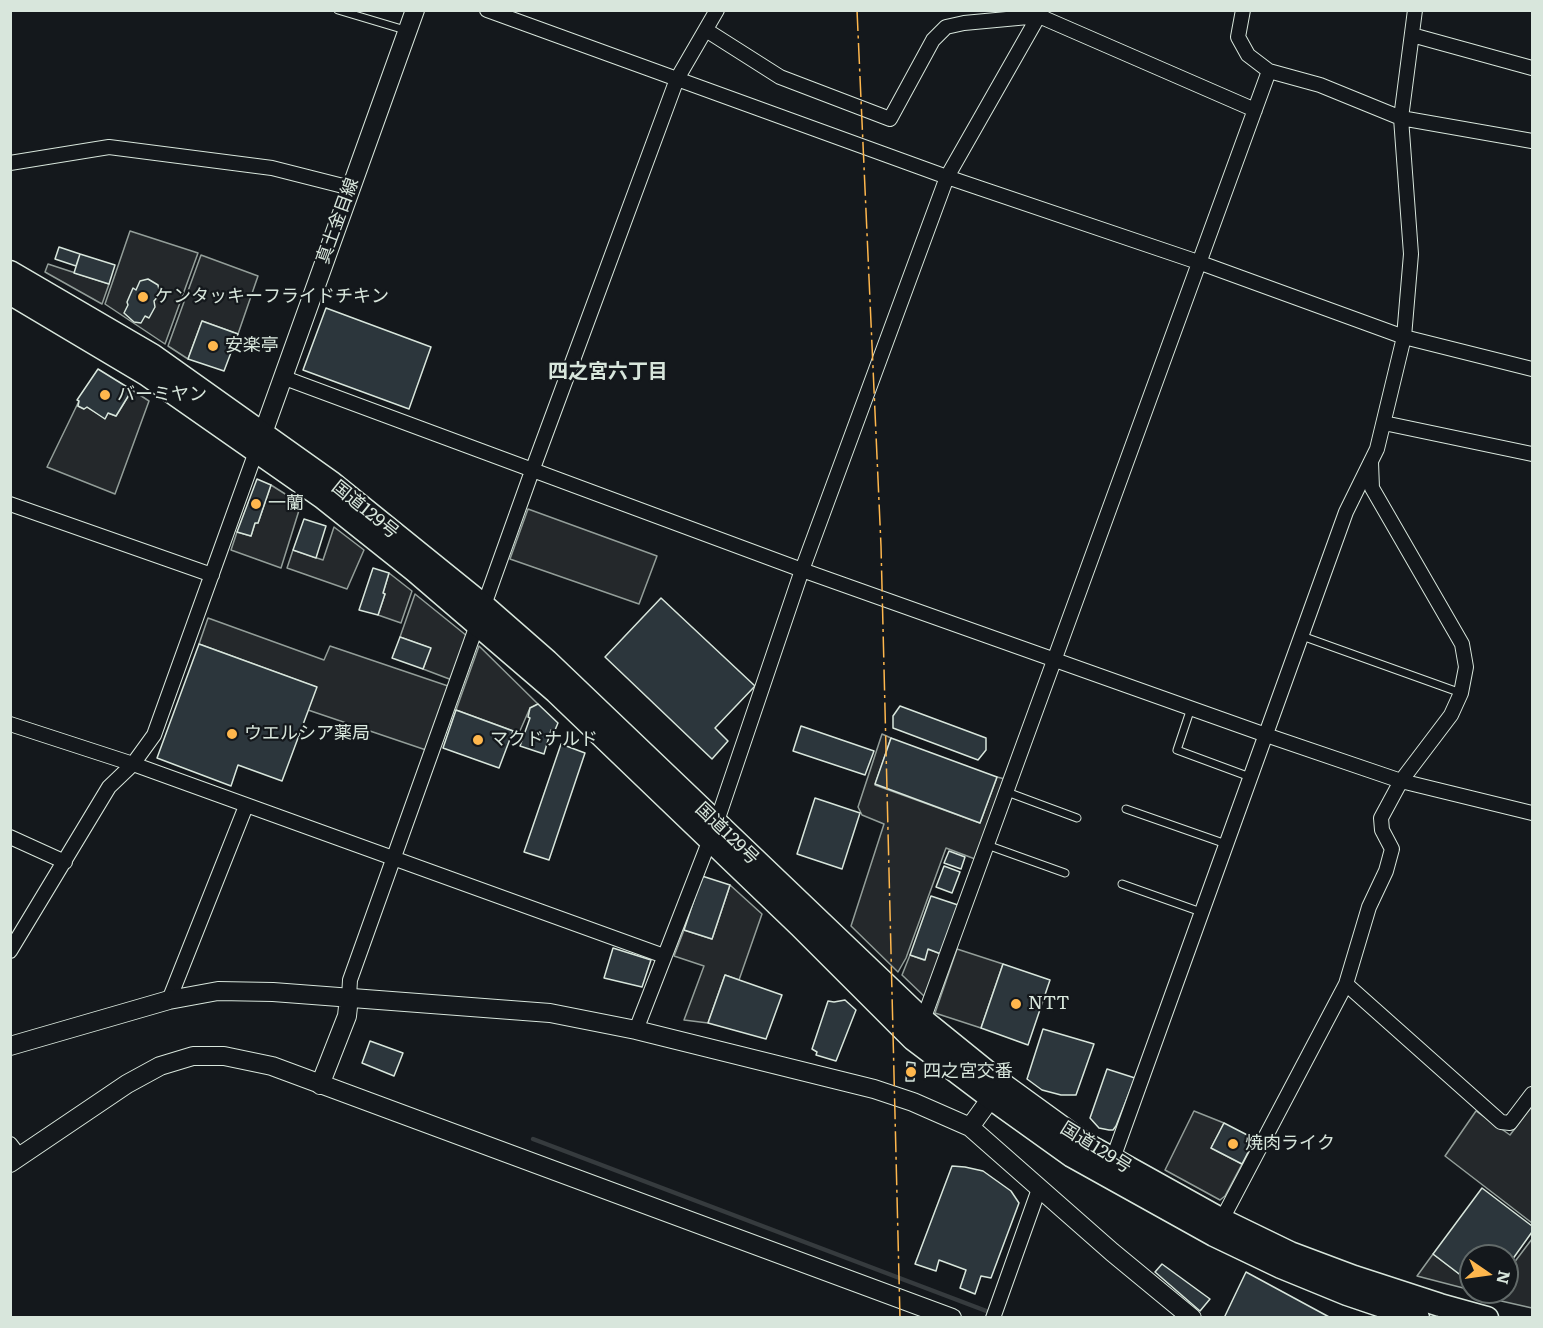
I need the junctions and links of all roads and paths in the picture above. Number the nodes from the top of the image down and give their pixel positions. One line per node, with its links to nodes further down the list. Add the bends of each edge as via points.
1 (338, 10): 9 (lane)
2 (415, 10): 9 (street, 真土金目線)
3 (717, 10): 8 (street)
4 (1243, 10): 12 (street, via 1238,37 1248,55)
5 (1415, 10): 10 (street)
6 (493, 12): 13 (street)
7 (1040, 13): 8 (street, via 946,27 933,40 890,119 780,77); 14 (street); 18 (street)
8 (706, 30): 13 (street)
9 (407, 31): 19 (street, 真土金目線)
10 (1412, 35): 11 (street); 15 (street)
11 (1533, 68)
12 (1269, 71): 14 (street); 15 (street, via 1320,85)
13 (677, 79): 18 (street); 30 (street)
14 (1255, 111): 20 (street)
15 (1401, 118): 16 (street); 23 (street, via 1411,254)
16 (1533, 141)
17 (10, 163): 19 (street, via 110,147 272,168)
18 (946, 177): 20 (street); 32 (street)
19 (351, 188): 25 (street, 真土金目線)
20 (1198, 262): 23 (street); 36 (street)
21 (10, 272): 27 (highway, 国道129号, via 152,355)
22 (10, 293): 27 (highway, 国道129号)
23 (1404, 337): 24 (street); 26 (street)
24 (1533, 369)
25 (282, 377): 27 (street, 真土金目線); 30 (street)
26 (1384, 423): 28 (street); 29 (street)
27 (260, 441): 33 (street); 34 (highway, 国道129号, via 322,497 416,571)
28 (1533, 454)
29 (1371, 460): 35 (street, via 1346,512); 37 (street, via 1372,488 1462,644 1466,667)
30 (532, 471): 32 (street); 34 (street)
31 (10, 504): 33 (street)
32 (802, 570): 36 (street); 49 (street)
33 (212, 575): 41 (street, via 154,735)
34 (481, 614): 49 (highway, 国道129号, via 556,692); 53 (street)
35 (1302, 636): 37 (lane); 40 (street)
36 (1056, 659): 38 (street); 44 (street)
37 (1461, 693): 43 (street, via 1451,715)
38 (1191, 708): 40 (street); 42 (lane, via 1177,750)
39 (10, 724): 41 (street)
40 (1266, 735): 42 (street); 43 (street)
41 (133, 764): 45 (street); 54 (street, via 109,787)
42 (1250, 777): 51 (street)
43 (1401, 781): 47 (street); 60 (street, via 1382,818 1382,830 1392,849 1369,907)
44 (1007, 792): 48 (lane); 52 (street)
45 (246, 806): 53 (street); 62 (street)
46 (1126, 810): 51 (lane)
47 (1533, 813)
48 (1077, 818)
49 (713, 832): 59 (street); 63 (highway, 国道129号); 67 (highway, 国道129号, via 913,1039)
50 (10, 837): 54 (street)
51 (1226, 844): 57 (street)
52 (987, 845): 55 (lane); 63 (street)
53 (393, 859): 59 (street); 61 (street, via 350,980)
54 (65, 862): 58 (street)
55 (1065, 873)
56 (1122, 884): 57 (lane)
57 (1201, 912): 71 (street)
58 (10, 951)
59 (664, 956): 64 (street)
60 (1346, 984): 68 (street, via 1501,1122 1510,1123); 73 (street)
61 (349, 997): 62 (street, via 218,991); 64 (street, via 550,1013); 66 (street, via 347,1016)
62 (169, 1000): 65 (street)
63 (923, 1020): 67 (highway, 国道129号)
64 (636, 1030): 69 (street, via 874,1089)
65 (10, 1046)
66 (320, 1085): 70 (street, via 272,1066 224,1056 193,1056 160,1066 127,1084); 74 (street)
67 (996, 1091): 69 (street); 71 (highway, 国道129号, via 1072,1156)
68 (1533, 1094)
69 (970, 1127): 72 (street)
70 (14, 1155)
71 (1109, 1168): 73 (highway, 国道129号)
72 (1039, 1189): 75 (street); 76 (street)
73 (1218, 1228): 77 (highway, 国道129号, via 1290,1271); 78 (highway, 国道129号, via 1354,1277)
74 (952, 1317)
75 (993, 1317)
76 (1192, 1317)
77 (1418, 1317)
78 (1487, 1317)

